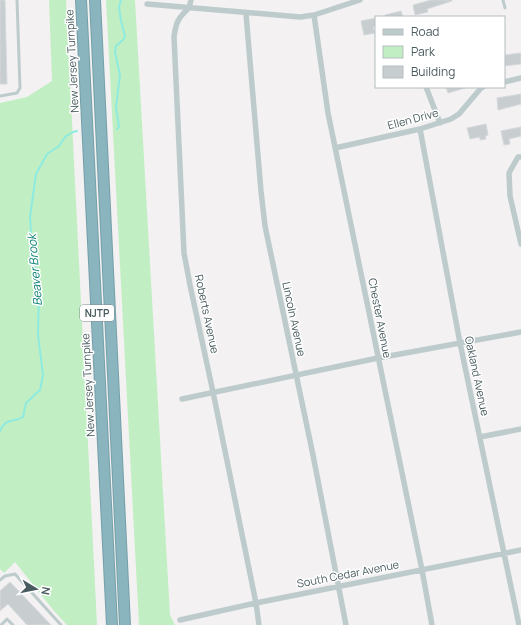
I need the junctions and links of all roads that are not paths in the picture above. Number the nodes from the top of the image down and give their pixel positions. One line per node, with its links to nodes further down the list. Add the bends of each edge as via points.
1 (17, 0): 19 (lane, via 20,88 17,93)
2 (80, 0): 43 (highway, New Jersey Turnpike / NJTP)
3 (95, 0): 18 (highway, NJTP)
4 (101, 0): 18 (highway)
5 (192, 0): 10 (street, Roberts Avenue)
6 (360, 0): 8 (street)
7 (503, 0): 11 (lane)
8 (343, 3): 13 (street)
9 (147, 4): 10 (street)
10 (189, 8): 12 (street); 29 (street, Roberts Avenue, via 180,16 174,38 184,253)
11 (505, 8)
12 (246, 14): 13 (street, via 300,17); 28 (street, Lincoln Avenue, via 265,226)
13 (314, 15): 22 (street, Chester Avenue)
14 (521, 78): 15 (street)
15 (505, 82)
16 (426, 88): 20 (street)
17 (481, 88): 20 (street, Ellen Drive, via 460,114)
18 (100, 89): 44 (highway, NJTP)
19 (0, 96)
20 (440, 123): 21 (street, Ellen Drive)
21 (420, 129): 22 (street, Ellen Drive); 26 (street, Oakland Avenue)
22 (335, 148): 27 (street, Chester Avenue)
23 (521, 157): 24 (street, via 518,157 509,173 510,196)
24 (521, 244)
25 (521, 332): 26 (street)
26 (460, 343): 27 (street); 32 (street, Oakland Avenue)
27 (378, 358): 28 (street); 35 (street, Chester Avenue)
28 (296, 375): 29 (street); 37 (street, Lincoln Avenue)
29 (214, 392): 30 (street); 38 (street, Roberts Avenue)
30 (182, 399)
31 (521, 429): 32 (street)
32 (480, 437): 34 (street, Oakland Avenue)
33 (521, 550): 34 (street, South Cedar Avenue)
34 (503, 553): 35 (street, South Cedar Avenue); 48 (street, Oakland Avenue)
35 (422, 570): 37 (street, South Cedar Avenue); 47 (street, Chester Avenue)
36 (0, 580): 42 (lane, via 15,574)
37 (338, 586): 38 (street, South Cedar Avenue); 46 (street, Lincoln Avenue)
38 (256, 603): 39 (street, South Cedar Avenue); 45 (street, Roberts Avenue)
39 (180, 620)
40 (1, 625): 41 (lane, via 7,619)
41 (13, 625)
42 (61, 625)
43 (112, 625)
44 (125, 625)
45 (259, 625)
46 (346, 625)
47 (432, 625)
48 (518, 625)

